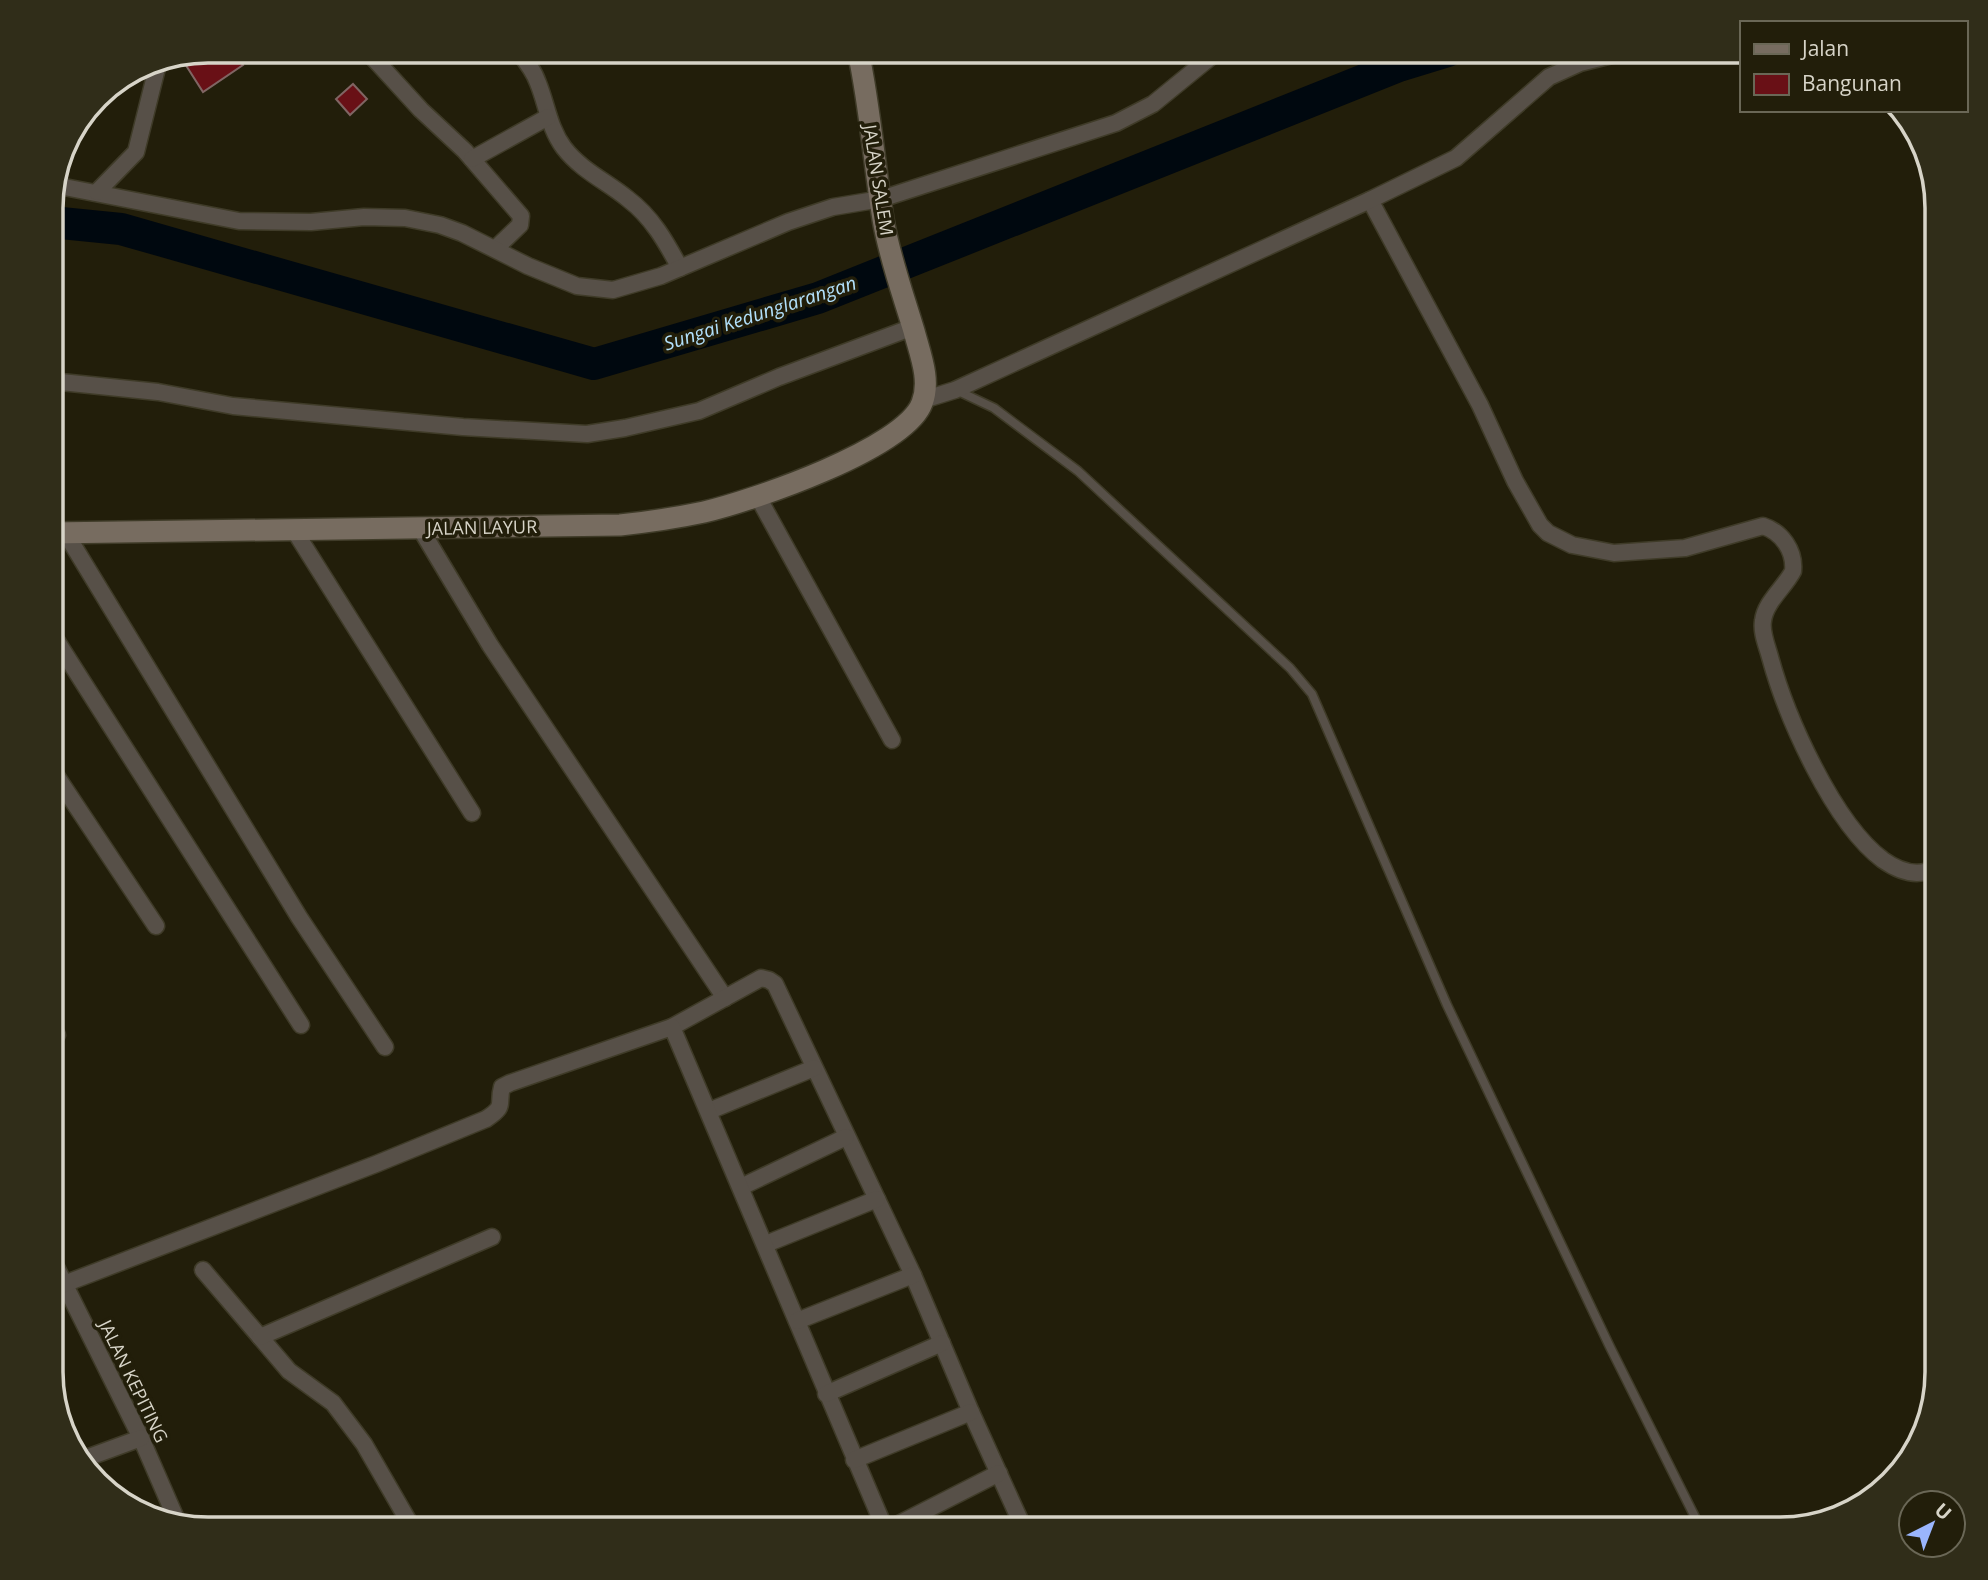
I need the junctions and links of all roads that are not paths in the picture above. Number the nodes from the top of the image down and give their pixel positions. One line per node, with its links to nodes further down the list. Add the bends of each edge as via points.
1 (378, 63): 8 (street)
2 (527, 63): 7 (street)
3 (861, 63): 11 (street, JALAN SALEM)
4 (1203, 63): 11 (street, via 1153,104 1116,123)
5 (1580, 63): 12 (street, via 1549,77 1456,159)
6 (156, 73): 10 (street, via 136,152)
7 (548, 117): 8 (street); 14 (street, via 565,149 583,169 628,198 661,233)
8 (472, 159): 13 (street, via 521,216 520,225)
9 (65, 187): 10 (street)
10 (97, 192): 13 (street, via 239,220 404,218 440,225)
11 (881, 199): 14 (street, via 833,207 788,222); 15 (street, JALAN SALEM)
12 (1370, 200): 17 (street); 28 (street, via 1480,405 1515,481 1548,533 1572,545 1614,553 1685,548 1763,526 1780,536 1790,552 1793,571 1762,623 1790,718 1854,830 1882,859 1911,873)
13 (495, 249): 14 (street, via 577,286 601,289 613,290)
14 (680, 268)
15 (910, 317): 16 (street, via 699,411 587,434 247,407); 18 (street, JALAN SALEM, via 925,371)
16 (63, 382)
17 (955, 390): 18 (street); 59 (lane, via 995,408 1079,471 1290,668 1312,694 1447,1005)
18 (923, 400): 19 (street, JALAN LAYUR, via 918,413 871,450)
19 (758, 497): 20 (street, JALAN LAYUR, via 706,512 620,525); 25 (street)
20 (420, 528): 21 (street, JALAN LAYUR); 30 (street, via 490,645)
21 (295, 530): 22 (street, JALAN LAYUR); 27 (street)
22 (63, 533)
23 (63, 541): 33 (street)
24 (63, 651): 31 (street)
25 (892, 740)
26 (63, 786): 29 (street)
27 (472, 813)
28 (1925, 873)
29 (156, 926)
30 (725, 998): 32 (street); 34 (street, via 761,978 775,984)
31 (301, 1025)
32 (672, 1027): 35 (street); 43 (street, via 509,1083 502,1087 496,1112 486,1119)
33 (384, 1047)
34 (814, 1068): 35 (street); 36 (street)
35 (709, 1111): 37 (street)
36 (846, 1137): 37 (street); 38 (street)
37 (741, 1186): 40 (street)
38 (877, 1199): 40 (street); 42 (street)
39 (492, 1237): 46 (street)
40 (765, 1244): 45 (street)
41 (203, 1270): 46 (street)
42 (913, 1275): 45 (street); 47 (street)
43 (63, 1284)
44 (63, 1295): 50 (street, JALAN KEPITING)
45 (797, 1321): 48 (street)
46 (260, 1337): 55 (street, via 289,1371 333,1403 364,1444)
47 (942, 1343): 48 (street); 49 (street)
48 (826, 1394): 52 (street)
49 (971, 1412): 52 (street); 53 (street)
50 (141, 1438): 51 (street); 54 (street, JALAN KEPITING)
51 (91, 1456)
52 (855, 1460): 56 (street)
53 (999, 1473): 57 (street); 58 (street)
54 (173, 1513)
55 (406, 1517)
56 (881, 1517)
57 (911, 1517)
58 (1019, 1517)
59 (1695, 1517)

